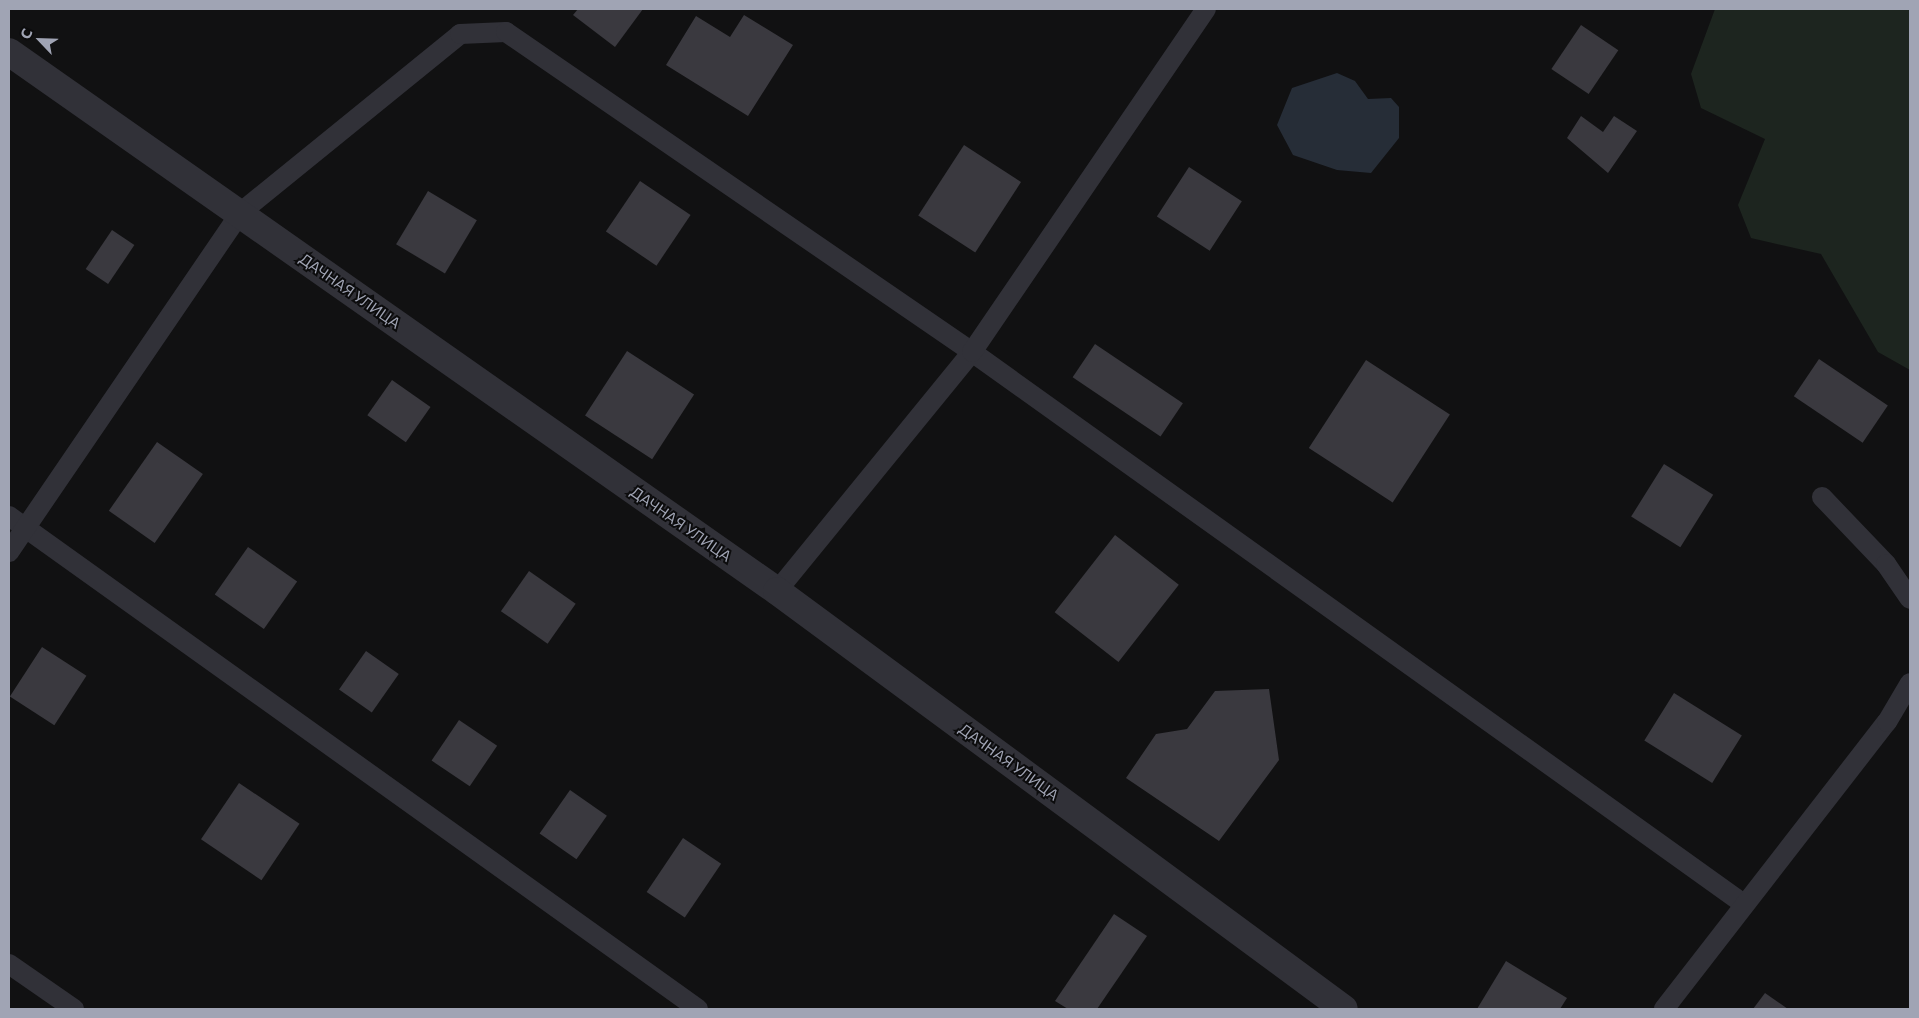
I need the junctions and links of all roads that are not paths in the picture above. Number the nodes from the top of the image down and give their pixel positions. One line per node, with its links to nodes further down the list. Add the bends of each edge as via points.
1 (1206, 9): 4 (lane)
2 (9, 52): 3 (street, ДАЧНАЯ УЛИЦА)
3 (240, 213): 4 (lane, via 460,34 506,32); 6 (lane); 8 (street, ДАЧНАЯ УЛИЦА)
4 (972, 352): 8 (lane); 11 (lane)
5 (1822, 498): 9 (lane, via 1886,564)
6 (17, 521): 7 (lane); 14 (lane)
7 (9, 552)
8 (777, 591): 15 (street, ДАЧНАЯ УЛИЦА)
9 (1910, 599)
10 (1910, 684): 11 (lane, via 1886,722)
11 (1744, 904): 16 (lane)
12 (9, 964): 13 (lane)
13 (74, 1009)
14 (698, 1009)
15 (1344, 1009)
16 (1664, 1009)

